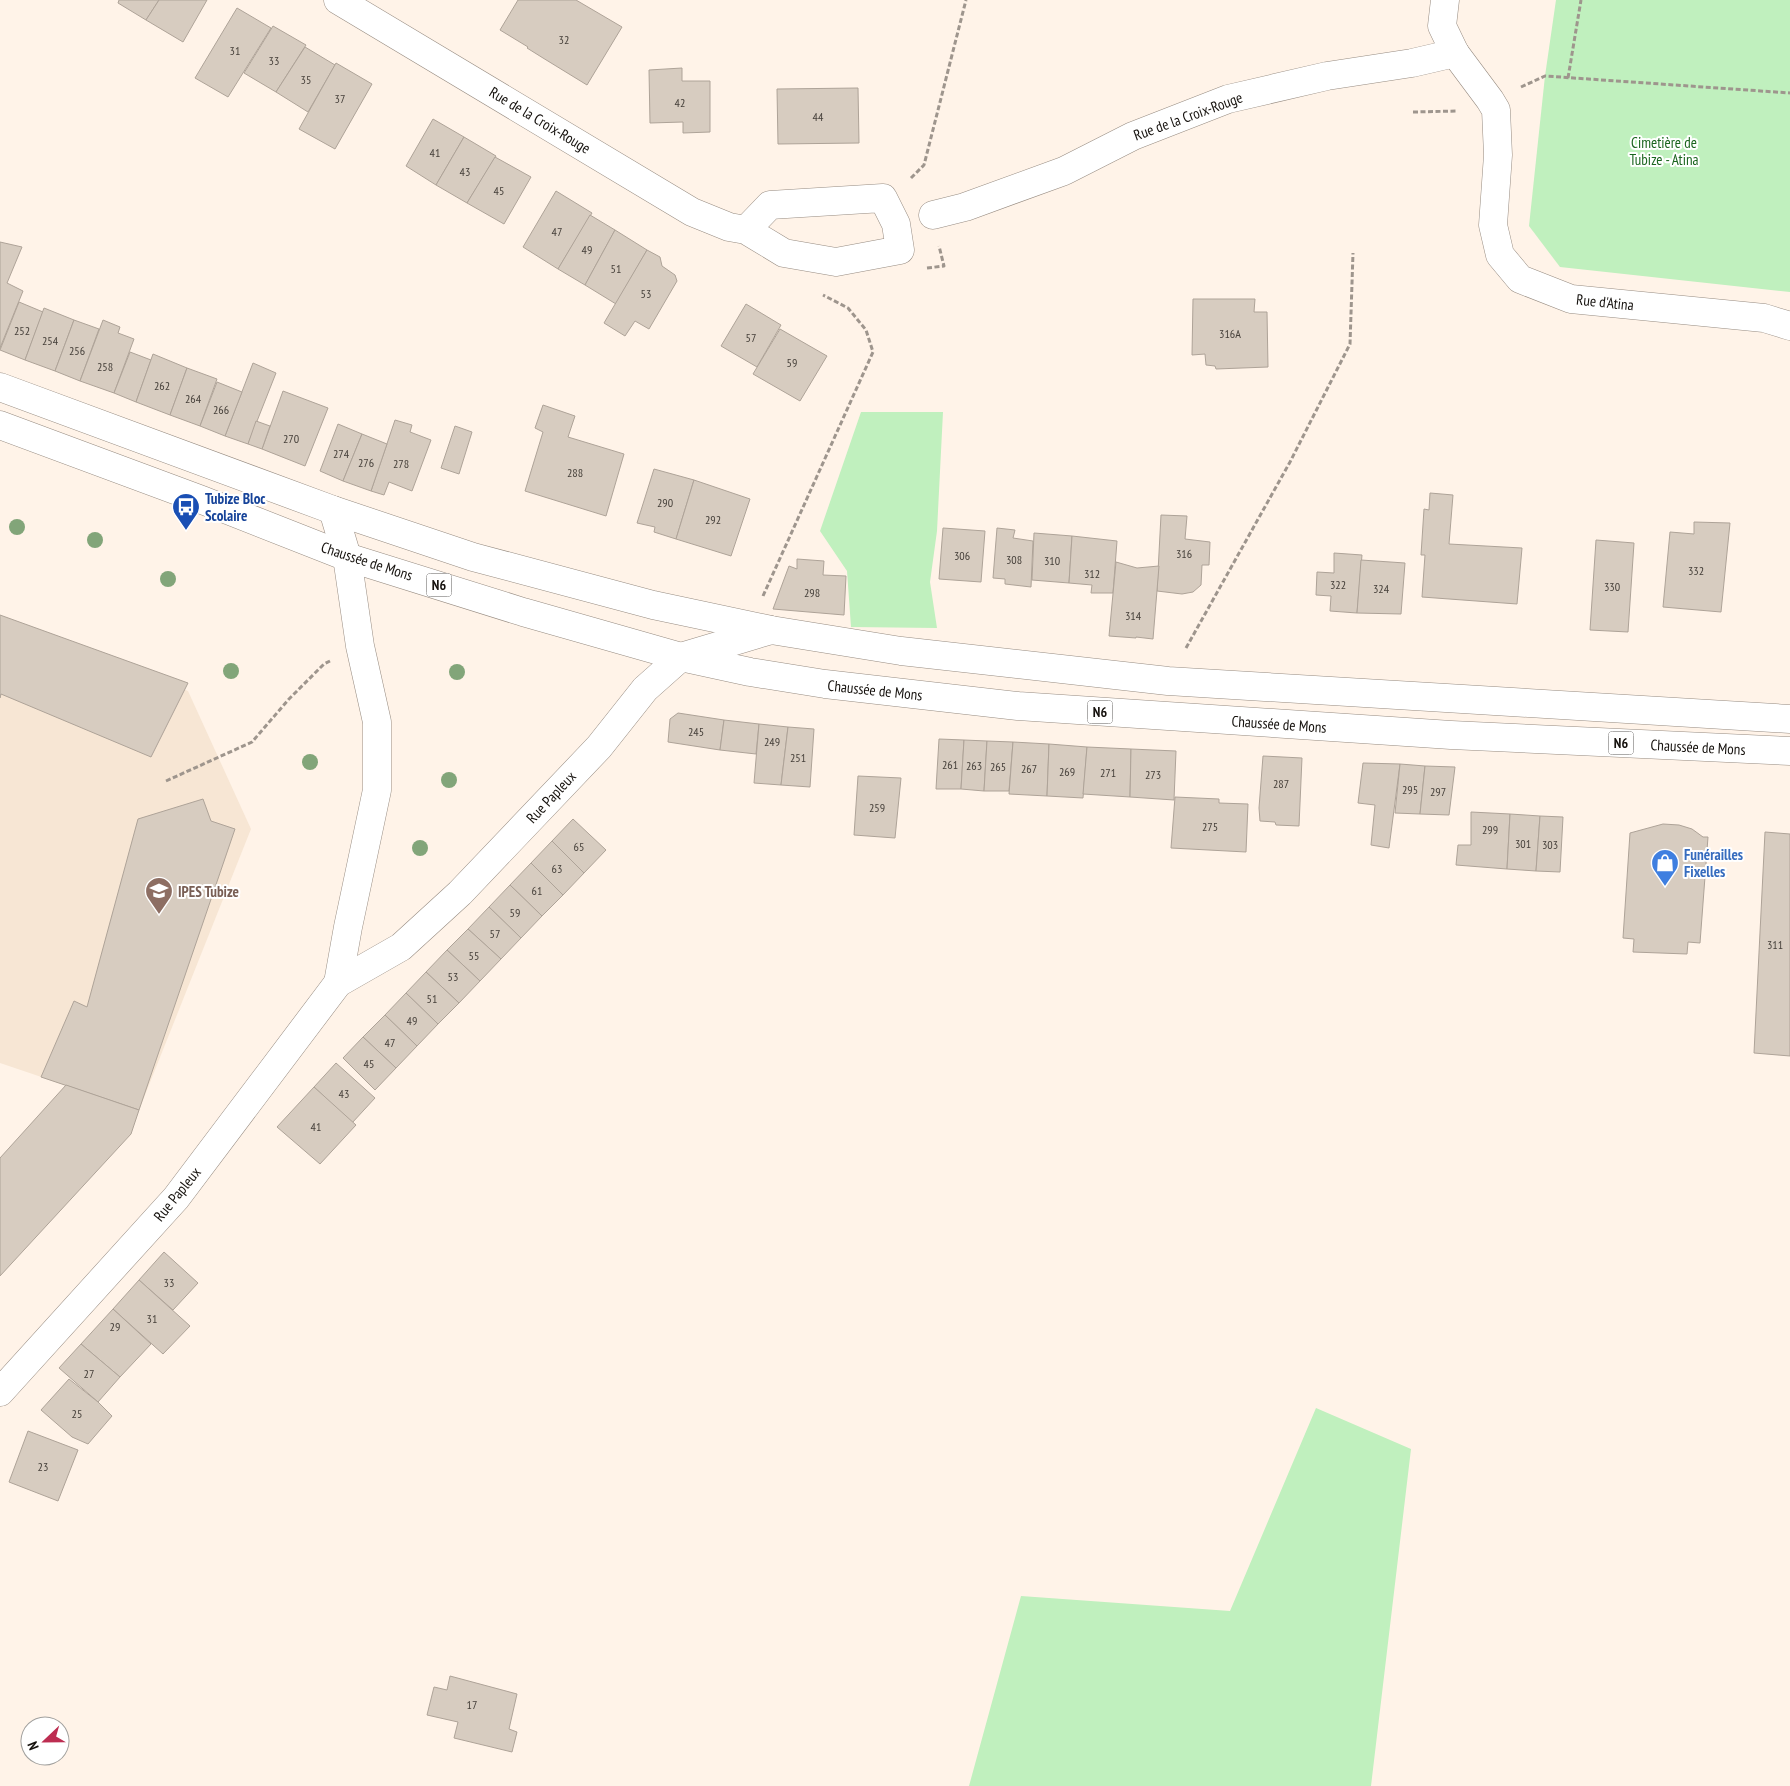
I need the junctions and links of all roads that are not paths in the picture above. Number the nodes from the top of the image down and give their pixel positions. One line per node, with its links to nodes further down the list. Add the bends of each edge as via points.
1 (338, 0): 5 (main road, Rue de la Croix-Rouge, via 692,212)
2 (1445, 0): 3 (main road, Rue d'Atina, via 1442,26)
3 (1455, 53): 4 (main road, Rue de la Croix-Rouge, via 1328,76 1228,99 1132,136 1064,171); 6 (main road, Rue d'Atina, via 1496,110 1498,155 1493,225 1500,255 1520,279 1571,299 1764,318)
4 (932, 216)
5 (746, 230): 5 (main road, Rue de la Croix-Rouge, via 784,253 836,262 900,250 896,224 883,198 770,205)
6 (1790, 326)
7 (0, 386): 9 (main road, N6)
8 (0, 425): 10 (main road, Chaussée de Mons / N6)
9 (333, 510): 10 (main road, Rue Papleux); 11 (main road, N6, via 473,557 653,605)
10 (347, 556): 12 (main road, Chaussée de Mons / N6, via 523,612); 15 (main road, Rue Papleux, via 360,646 377,722 377,790)
11 (760, 628): 12 (main road, Rue Papleux); 13 (main road, N6, via 901,651 1168,681)
12 (681, 657): 14 (main road, Chaussée de Mons / N6, via 825,684 1018,706 1451,735); 15 (main road, Rue Papleux, via 645,689 599,747 460,893 401,947)
13 (1790, 719)
14 (1790, 751)
15 (338, 983): 16 (main road, Rue Papleux, via 176,1198)
16 (0, 1392)

